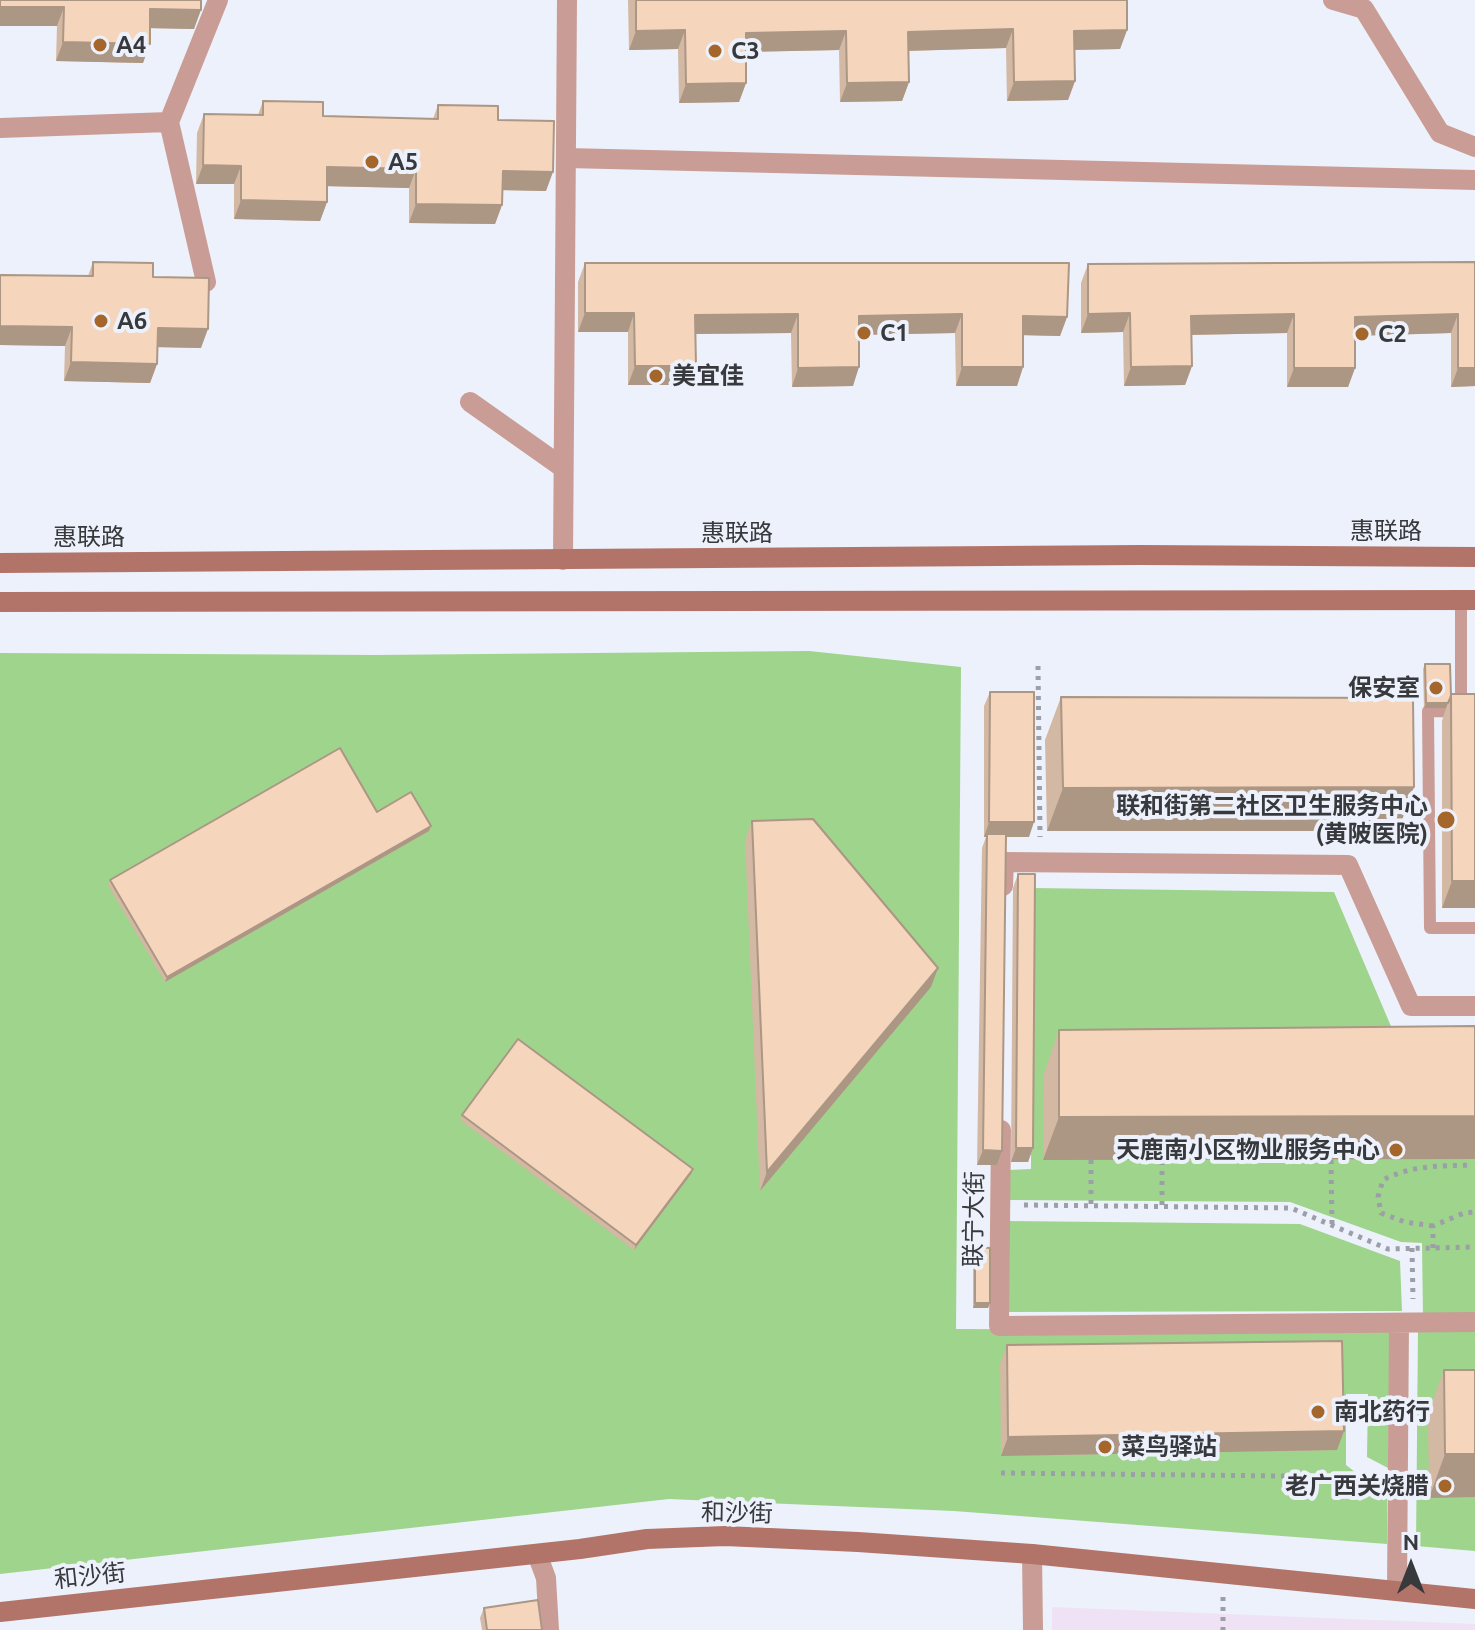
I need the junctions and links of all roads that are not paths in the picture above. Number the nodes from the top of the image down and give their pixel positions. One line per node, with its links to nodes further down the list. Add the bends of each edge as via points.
1 (218, 0): 4 (street)
2 (567, 0): 7 (street)
3 (1333, 0): 6 (street, via 1364,9 1440,133)
4 (169, 122): 5 (street); 9 (street)
5 (0, 128)
6 (1475, 147)
7 (567, 158): 8 (street); 11 (street)
8 (1475, 180)
9 (206, 282)
10 (470, 402): 11 (street)
11 (562, 467): 13 (street)
12 (1475, 557): 13 (street, 惠联路)
13 (563, 560): 14 (street, 惠联路)
14 (0, 563)
15 (1468, 600): 16 (street); 17 (lane)
16 (0, 602)
17 (1461, 712): 18 (lane); 20 (lane, via 1428,711 1430,928)
18 (1475, 712)
19 (1003, 907): 21 (street, via 1004,862 1348,865 1411,1006)
20 (1475, 928)
21 (1475, 1006)
22 (1001, 1116): 24 (street, 联宁大街, via 999,1326)
23 (1475, 1322): 24 (street, 联宁大街)
24 (1406, 1323): 27 (street)
25 (537, 1554): 26 (street, 和沙街, via 647,1539 725,1536); 29 (street, 和沙街); 30 (street, via 546,1578)
26 (1032, 1554): 27 (street, 和沙街); 31 (street)
27 (1397, 1590): 28 (street, 和沙街)
28 (1475, 1599)
29 (0, 1612)
30 (549, 1630)
31 (1033, 1630)

